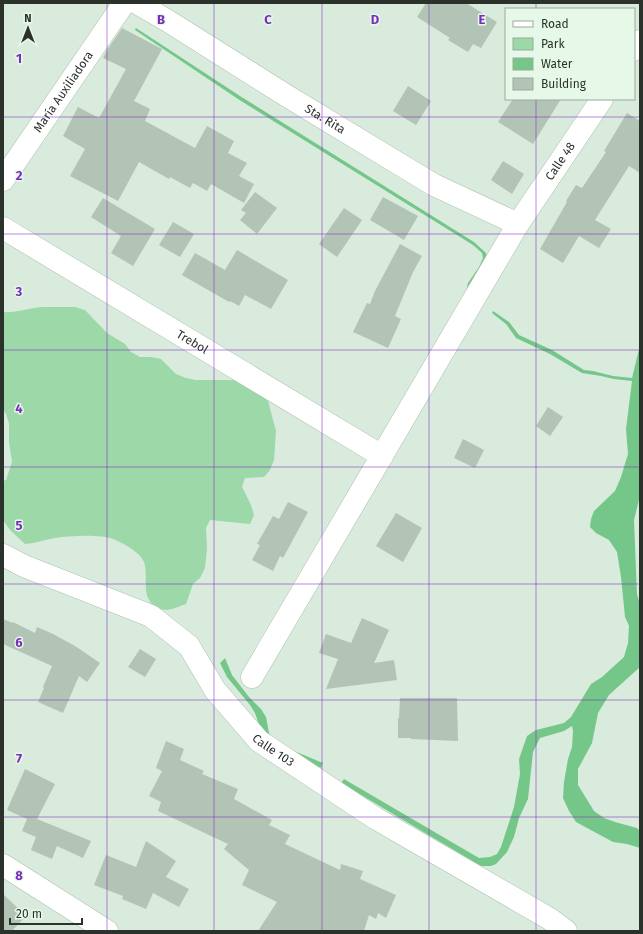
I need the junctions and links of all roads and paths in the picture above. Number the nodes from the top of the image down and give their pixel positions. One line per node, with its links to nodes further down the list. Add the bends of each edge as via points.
1 (124, 3): 4 (street, María Auxiliadora)
2 (137, 3): 5 (street, Sta. Rita, via 434,185)
3 (601, 100): 5 (street, Calle 48)
4 (3, 180)
5 (518, 224): 7 (street, Calle 48)
6 (3, 228): 7 (street, Trebol)
7 (382, 456): 9 (street, Calle 48)
8 (3, 555): 12 (street, Calle 103, via 24,566 151,616 189,646 215,690 259,741 375,818 550,919)
9 (252, 677)
10 (3, 864): 11 (street)
11 (107, 931)
12 (566, 931)

